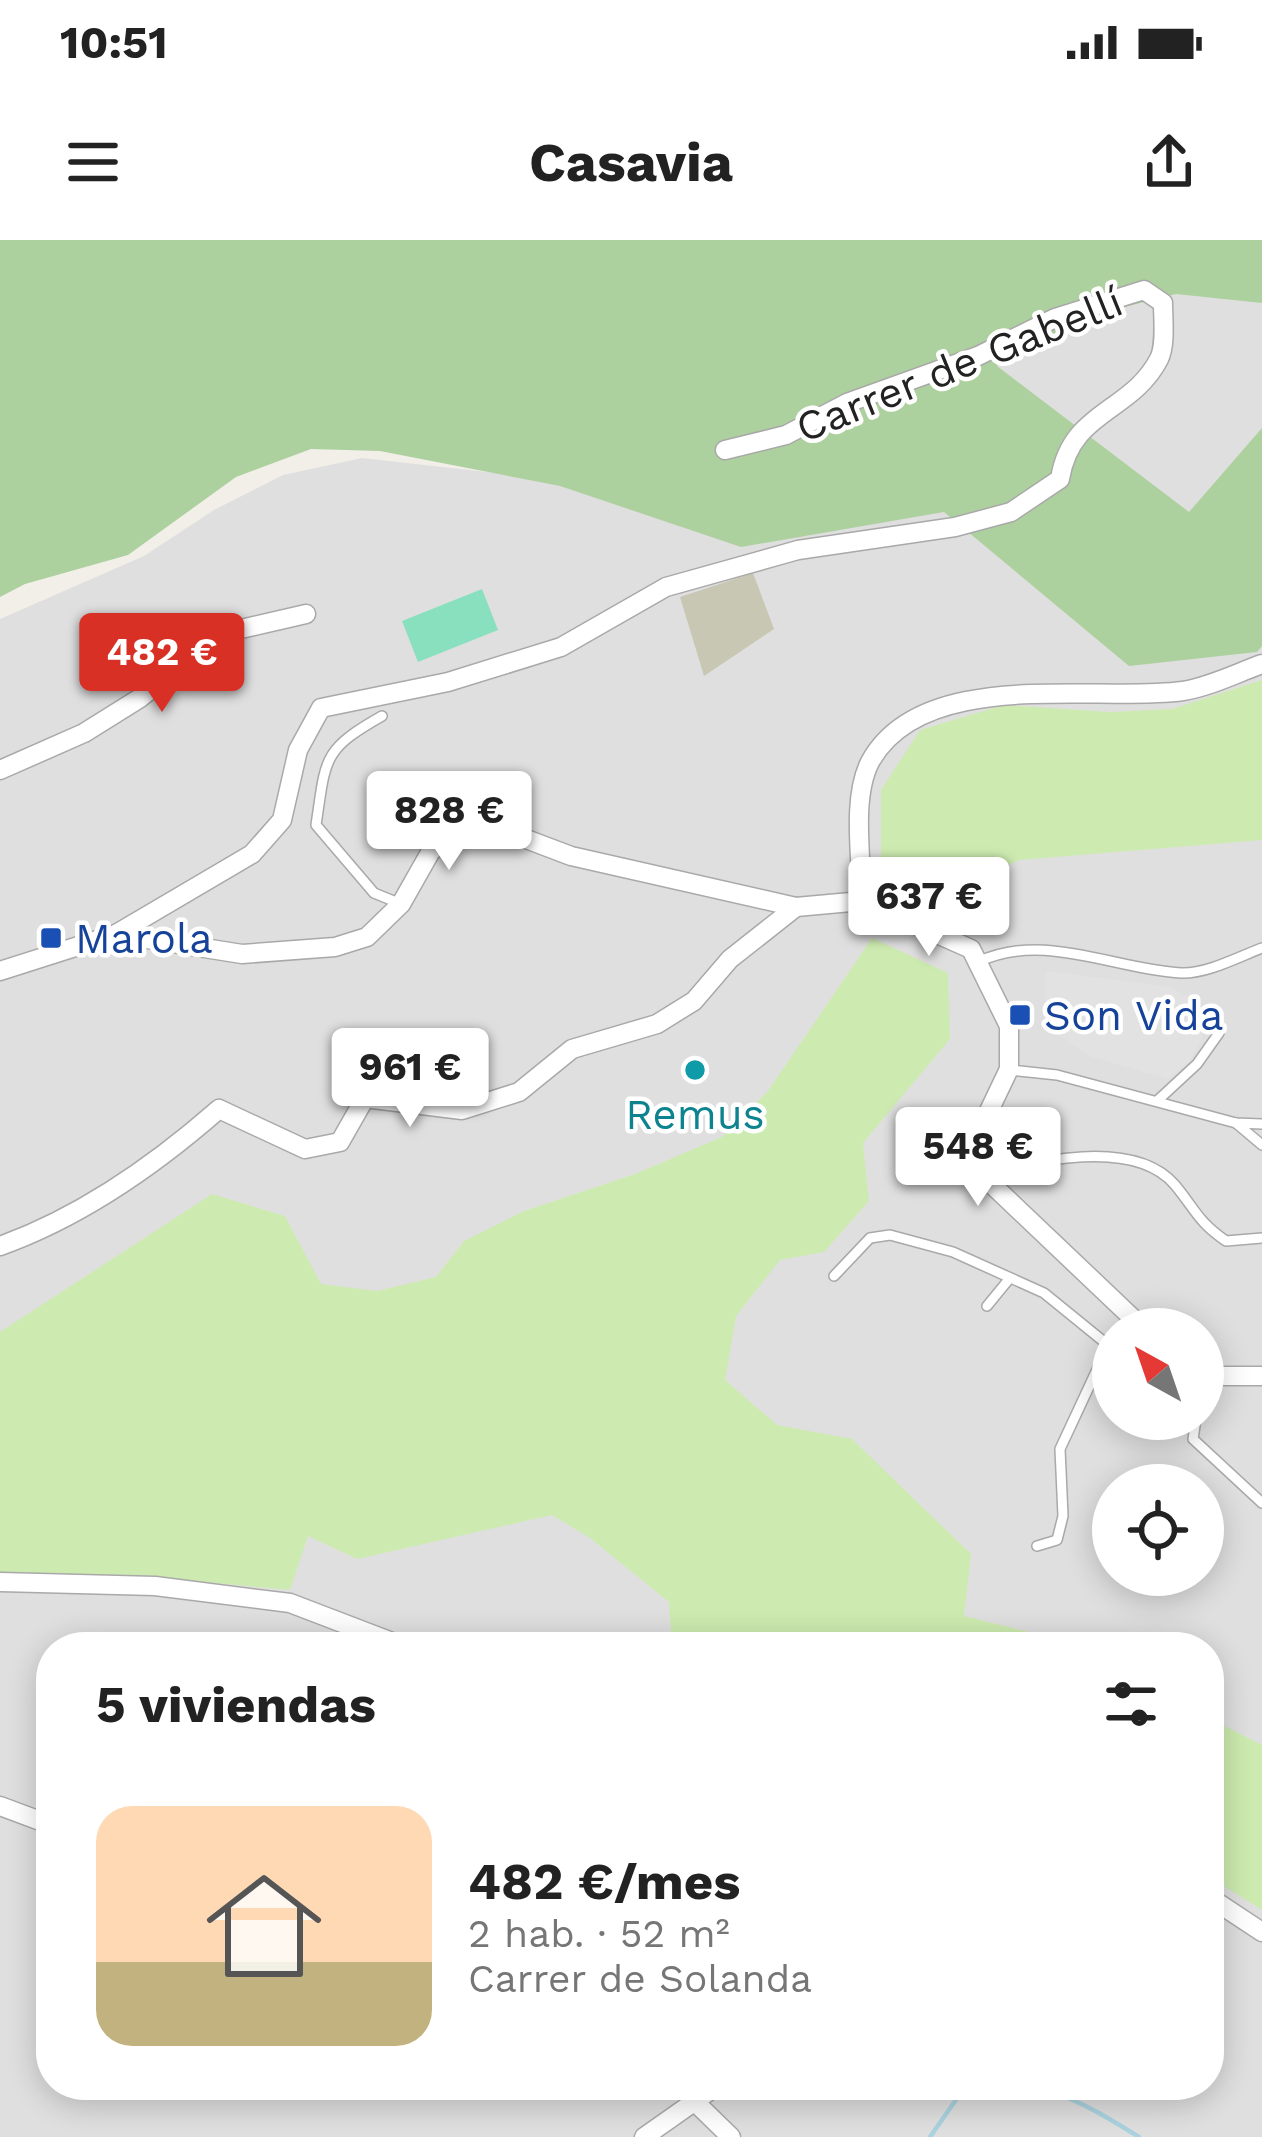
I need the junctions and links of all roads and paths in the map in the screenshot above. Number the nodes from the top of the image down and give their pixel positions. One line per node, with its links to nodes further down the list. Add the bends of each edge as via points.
1 (725, 450): 9 (street, Carrer de Gabellí, via 786,435 1055,318 1144,290 1163,303 1161,355 1141,384 1082,427 1060,479 1011,512 798,550 666,587 561,646 448,682 322,708 298,750 282,820 252,854)
2 (307, 614): 5 (street, via 219,634 103,722)
3 (1262, 664): 6 (street, via 1184,691 999,693 910,722 870,763 861,808)
4 (382, 716): 7 (lane, via 338,741 324,769 316,825 374,893)
5 (0, 770)
6 (862, 901): 8 (street); 11 (street, via 971,949)
7 (401, 904): 8 (street, via 431,851 476,820 571,856); 9 (street, via 368,938 335,947 242,954)
8 (796, 907): 21 (street, via 730,959 694,1001 657,1024 572,1049 519,1092 462,1110 365,1098 340,1142 305,1149 219,1109 169,1153 68,1216)
9 (116, 934): 12 (street)
10 (1262, 948): 11 (lane, via 1186,974 1038,950 1006,949)
11 (978, 962): 14 (street, via 1009,1026)
12 (0, 970)
13 (1202, 1018): 15 (lane, via 1220,1033)
14 (1009, 1069): 15 (lane); 19 (street, via 978,1134)
15 (1157, 1101): 16 (lane)
16 (1235, 1124): 17 (lane); 18 (lane)
17 (1262, 1124)
18 (1262, 1144)
19 (983, 1176): 20 (lane, via 1038,1159 1149,1166 1226,1240); 25 (street)
20 (1262, 1238)
21 (0, 1246)
22 (834, 1276): 23 (lane, via 870,1238 890,1235)
23 (1010, 1278): 24 (lane); 26 (lane, via 1044,1293)
24 (987, 1306)
25 (1122, 1308)
26 (1092, 1332)
27 (1262, 1376): 28 (street)
28 (1224, 1379)
29 (1092, 1384): 32 (lane, via 1060,1449 1057,1540)
30 (1194, 1440): 31 (lane)
31 (1262, 1503)
32 (1037, 1546)
33 (0, 1582): 34 (street, via 154,1586 290,1603)
34 (366, 1632)
35 (0, 1806): 36 (street)
36 (36, 1819)
37 (1224, 1907): 38 (street)
38 (1262, 1932)
39 (698, 2100): 40 (street)
40 (695, 2102): 41 (street); 42 (street)
41 (644, 2137)
42 (731, 2137)

